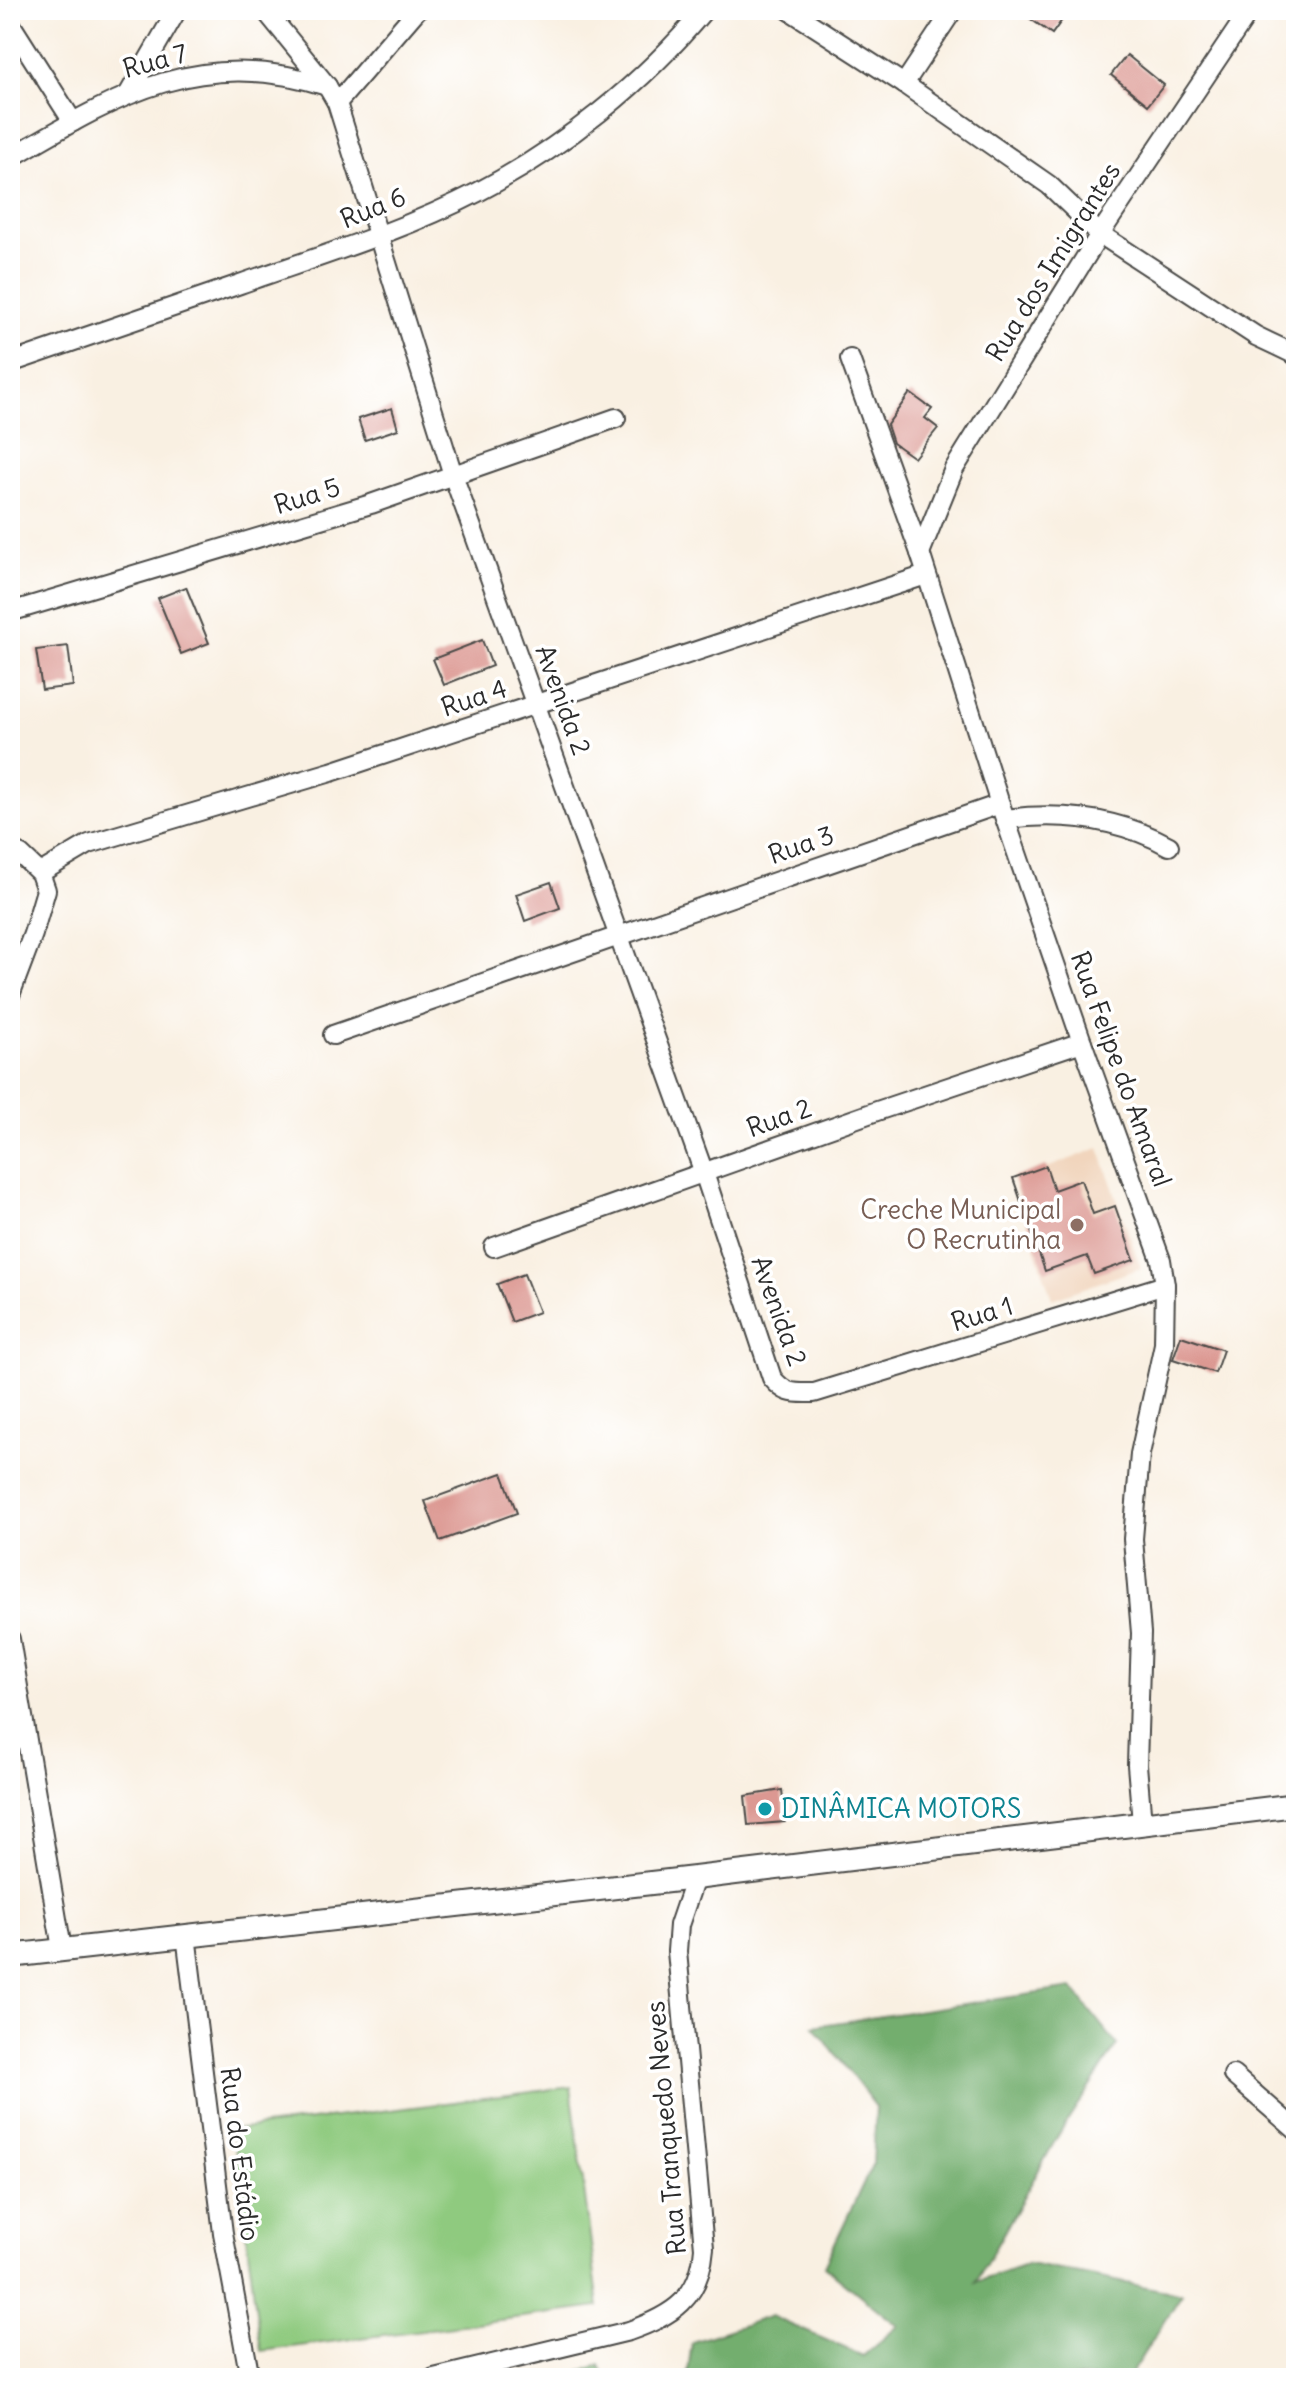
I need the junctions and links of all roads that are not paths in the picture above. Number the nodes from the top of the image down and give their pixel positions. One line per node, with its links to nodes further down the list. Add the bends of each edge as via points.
1 (177, 10): 11 (street)
2 (265, 10): 10 (street, Avenida 2)
3 (417, 10): 12 (street)
4 (704, 10): 16 (street, Rua 6, via 643,75 537,156 478,192)
5 (789, 10): 9 (street)
6 (953, 10): 9 (street)
7 (1250, 10): 15 (street, Rua dos Imigrantes)
8 (10, 23): 13 (street)
9 (904, 84): 15 (street, via 1049,185)
10 (327, 86): 11 (street, Rua 7, via 290,74 221,73); 12 (street, Avenida 2)
11 (129, 93): 13 (street, Rua 7)
12 (337, 103): 16 (street, Avenida 2)
13 (73, 122): 14 (street, Rua 7)
14 (10, 158)
15 (1100, 234): 17 (street, via 1256,336); 22 (street, Rua dos Imigrantes, via 954,469)
16 (378, 236): 19 (street, Rua 6); 21 (street, Avenida 2)
17 (1296, 355)
18 (850, 359): 22 (street, Rua Felipe do Amaral)
19 (10, 363)
20 (616, 418): 21 (street, Rua 5)
21 (453, 475): 24 (street, Rua 5); 25 (street, Avenida 2)
22 (920, 553): 23 (street, Rua Felipe do Amaral)
23 (926, 575): 25 (street, Rua 4); 26 (street, Rua Felipe do Amaral)
24 (10, 612)
25 (538, 705): 29 (street, Rua 4, via 89,844); 30 (street, Avenida 2)
26 (1003, 811): 27 (street, Rua 3, via 1113,823); 30 (street, Rua 3); 33 (street, Rua Felipe do Amaral)
27 (1169, 846)
28 (10, 850): 29 (street, via 21,855)
29 (43, 882): 31 (street)
30 (617, 935): 32 (street, Rua 3); 34 (street, Avenida 2)
31 (10, 995)
32 (333, 1035)
33 (1082, 1042): 34 (street, Rua 2); 36 (street, Rua Felipe do Amaral, via 1154,1235)
34 (704, 1173): 35 (street, Rua 2); 37 (street, Avenida 2, via 772,1378 791,1393)
35 (494, 1247)
36 (1165, 1285): 37 (street, Rua 1); 41 (street, Rua Felipe do Amaral, via 1164,1344 1140,1454 1133,1539 1141,1633 1137,1765)
37 (814, 1393)
38 (10, 1639): 39 (street)
39 (13, 1683): 44 (street)
40 (1296, 1805): 41 (street)
41 (1142, 1823): 42 (street)
42 (695, 1878): 43 (street); 49 (street, Rua Tranquedo Neves, via 677,1936 704,2248 696,2284 675,2310 629,2331)
43 (186, 1935): 44 (street); 48 (street, Rua do Estádio, via 223,2233)
44 (62, 1949): 45 (street)
45 (10, 1956)
46 (1233, 2075): 47 (street)
47 (1296, 2130)
48 (250, 2378)
49 (434, 2378)

